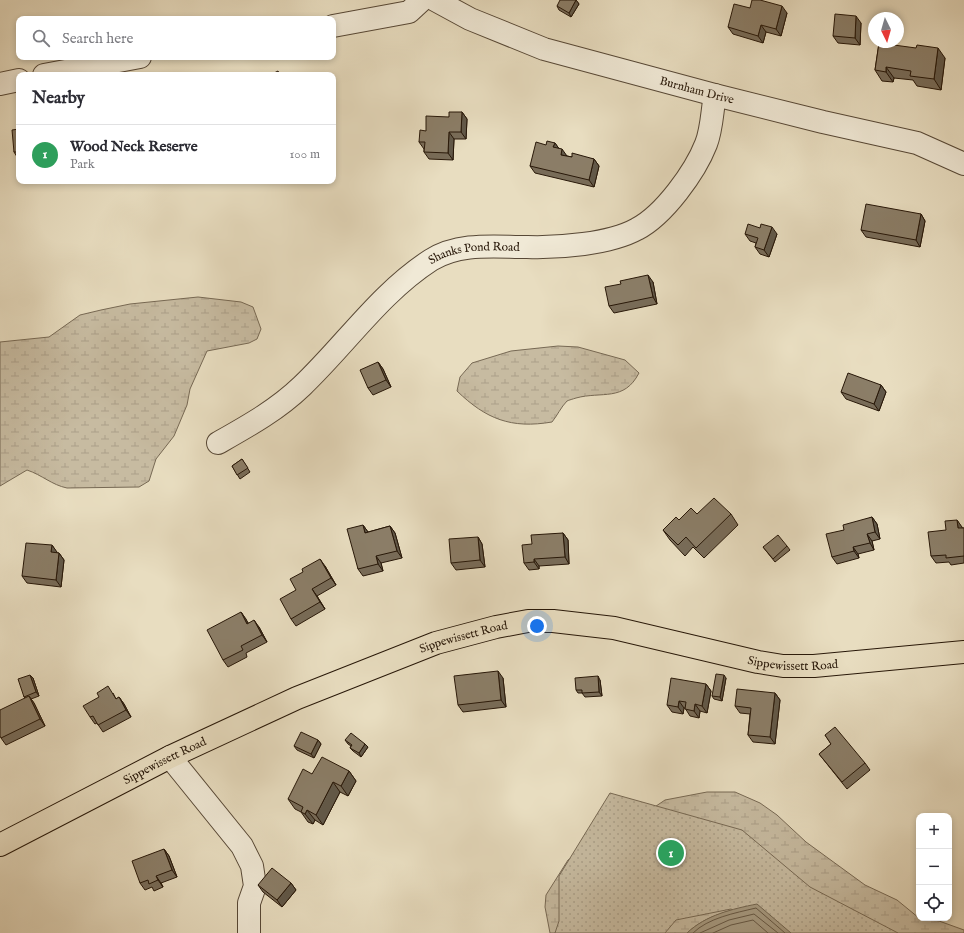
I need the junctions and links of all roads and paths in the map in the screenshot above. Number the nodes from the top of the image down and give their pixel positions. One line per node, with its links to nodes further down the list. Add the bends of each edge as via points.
1 (422, 0): 3 (street, via 409,12)
2 (435, 0): 8 (street, Burnham Drive, via 470,19 544,49)
3 (336, 25)
4 (124, 60): 5 (street)
5 (60, 72)
6 (16, 81): 7 (street)
7 (0, 84)
8 (715, 95): 9 (street, Burnham Drive, via 917,143); 10 (street, Shanks Pond Road, via 707,143 684,184 661,210 637,229 598,242 532,247 467,246 432,259 390,292 302,386 273,411)
9 (964, 164)
10 (218, 443)
11 (964, 652): 12 (main road, Sippewissett Road, via 814,666 783,666 614,628 553,621 528,621 436,643 297,698)
12 (170, 757): 13 (main road, Sippewissett Road); 14 (street, via 242,846 252,866 255,886 249,903)
13 (0, 845)
14 (248, 933)

